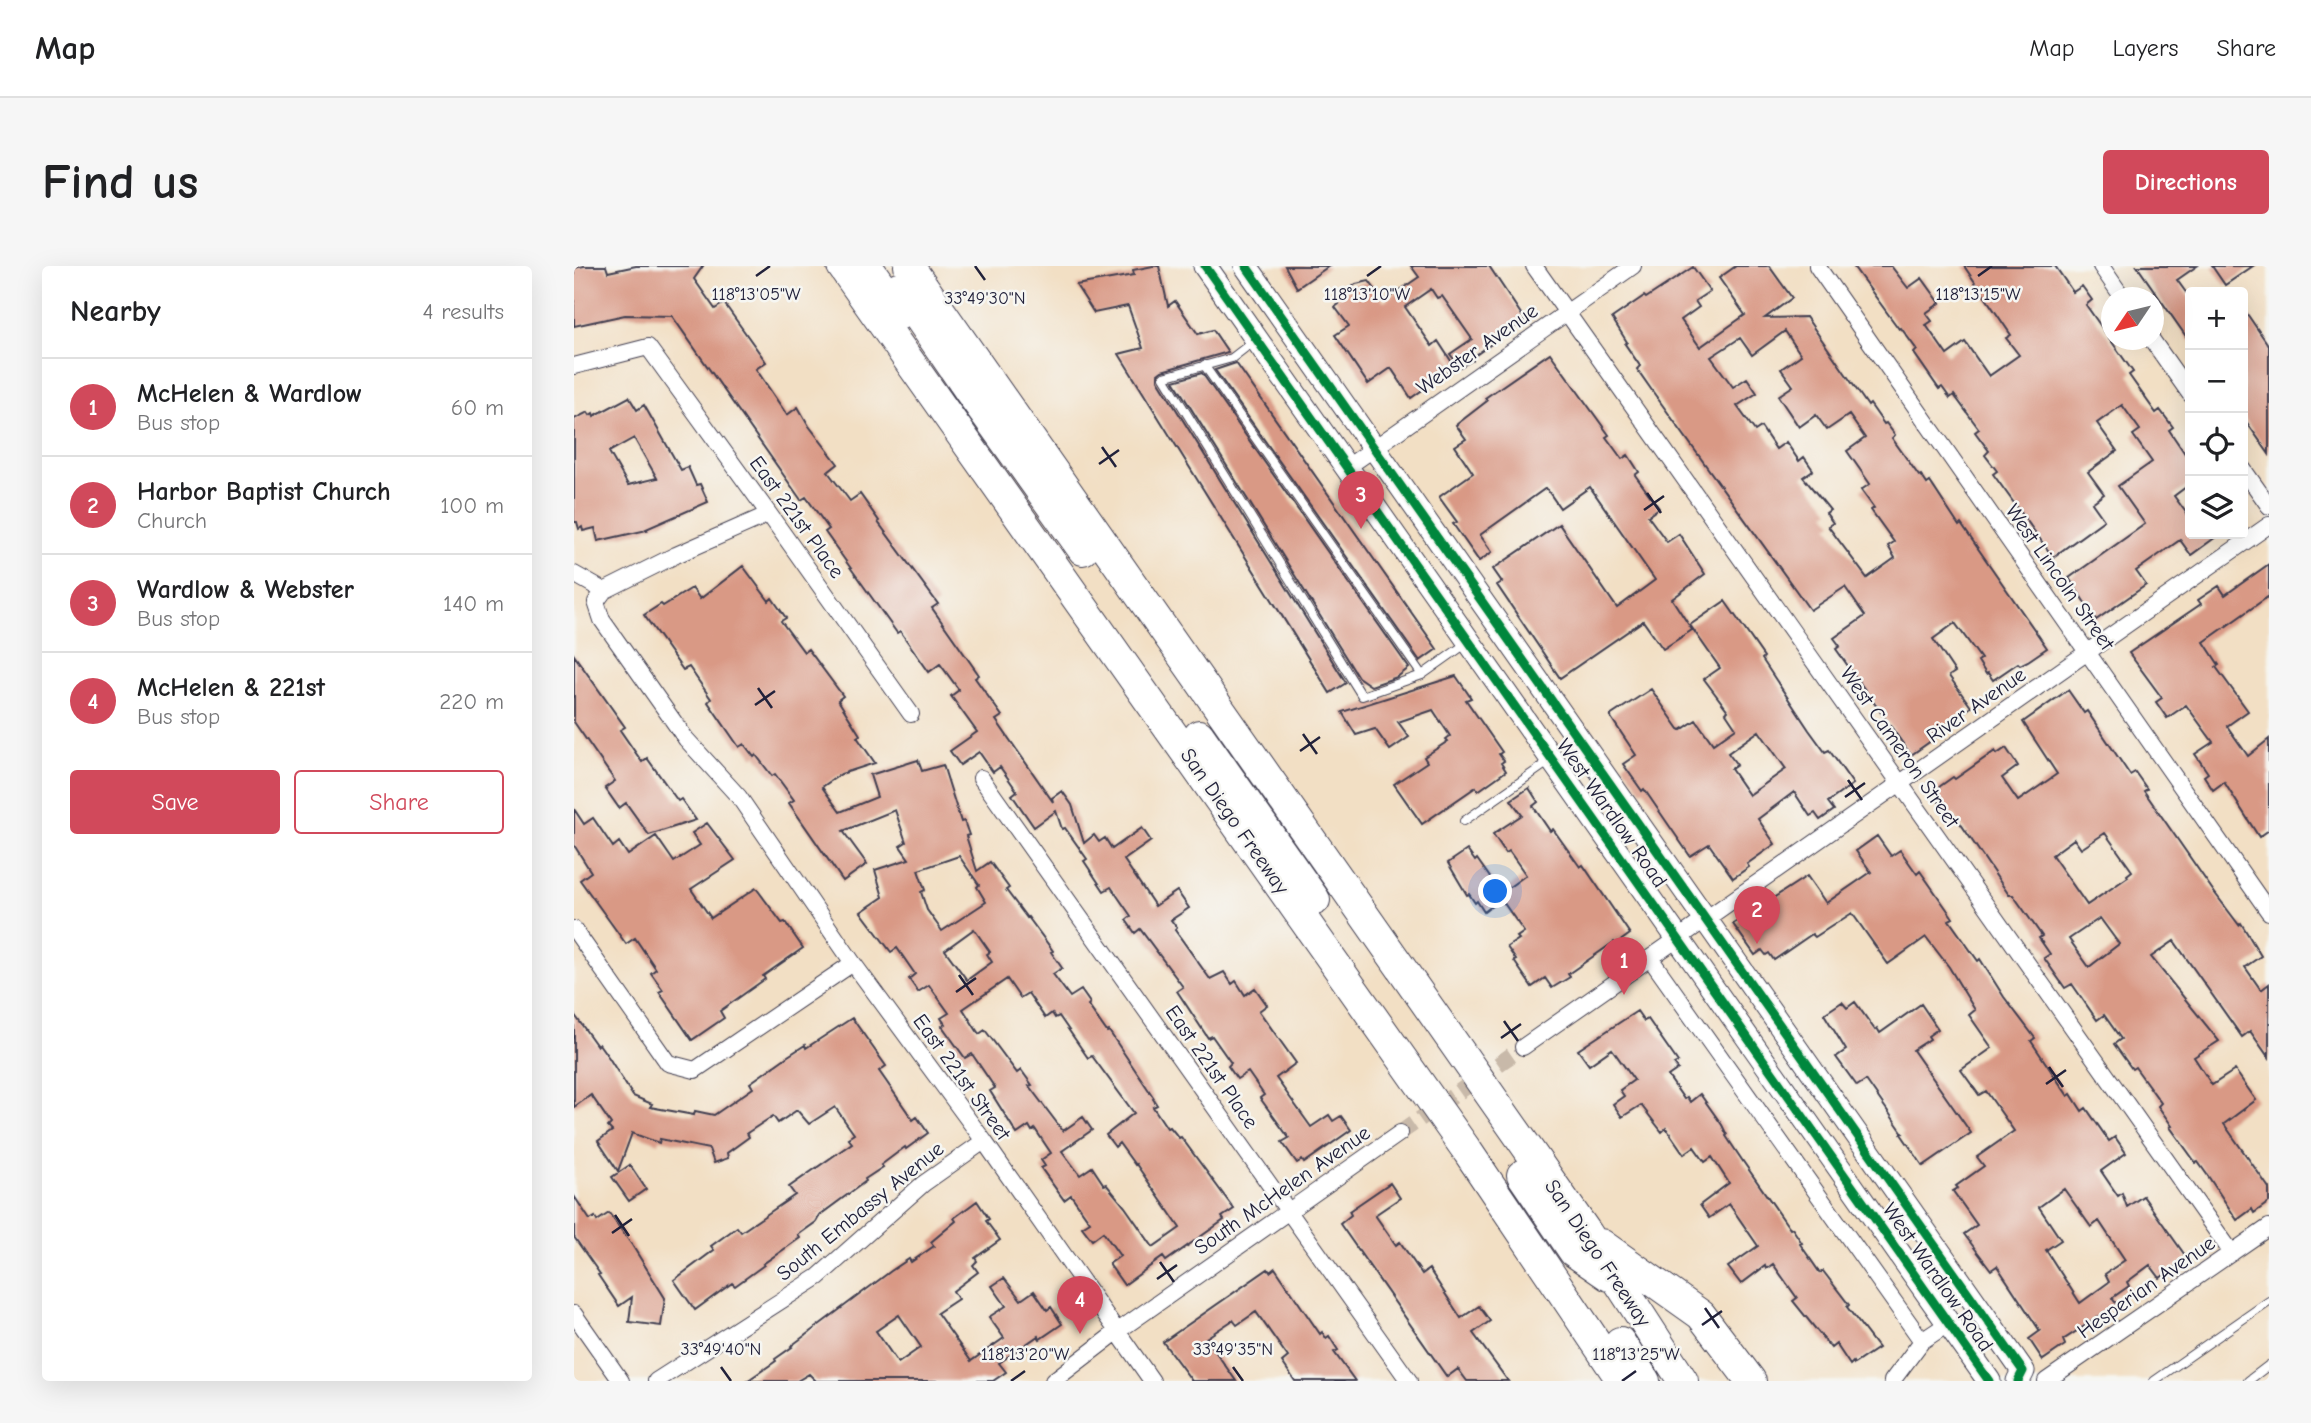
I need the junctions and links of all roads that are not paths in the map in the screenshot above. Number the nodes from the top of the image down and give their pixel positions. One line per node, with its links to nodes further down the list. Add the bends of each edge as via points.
1 (884, 266): 46 (highway, via 1574,1252)
2 (909, 266): 44 (highway, San Diego Freeway)
3 (1205, 266): 12 (main road, West Wardlow Road)
4 (1246, 266): 17 (main road, West Wardlow Road)
5 (1534, 266): 11 (street, West Cameron Street)
6 (1633, 266): 11 (street, Webster Avenue)
7 (1817, 266): 26 (street, West Lincoln Street)
8 (2101, 266): 10 (street)
9 (851, 272): 58 (highway, San Diego Freeway, via 1460,1141); 59 (highway, via 1272,836)
10 (2115, 287)
11 (1566, 312): 17 (street, Webster Avenue); 31 (street, West Cameron Street)
12 (1256, 340): 14 (lane, via 1232,358); 18 (main road, West Wardlow Road)
13 (2159, 350): 16 (street)
14 (1204, 365): 27 (lane); 27 (lane, via 1164,377 1362,696)
15 (574, 366): 21 (street, East 221st Place, via 648,346)
16 (2185, 387)
17 (1374, 448): 18 (street, Webster Avenue); 34 (main road, West Wardlow Road)
18 (1346, 468): 25 (main road, West Wardlow Road)
19 (2248, 476): 20 (street)
20 (2269, 506)
21 (769, 514): 24 (street); 28 (street, East 221st Place)
22 (2269, 525): 26 (street, River Avenue)
23 (574, 574): 24 (street)
24 (604, 591): 38 (street, East 221st Street, via 596,602 602,620 686,739 739,797)
25 (1469, 642): 27 (lane); 29 (main road, West Wardlow Road)
26 (2087, 652): 31 (street, River Avenue); 33 (street, West Lincoln Street)
27 (1422, 674)
28 (911, 714)
29 (1552, 759): 32 (lane); 36 (main road, West Wardlow Road)
30 (981, 778): 42 (street, East 221st Place)
31 (1900, 784): 34 (street, River Avenue); 45 (street, West Cameron Street)
32 (1464, 821)
33 (2269, 912)
34 (1707, 920): 36 (street); 64 (main road, West Wardlow Road, via 2023,1371)
35 (574, 929): 38 (street, via 668,1063 695,1070)
36 (1679, 939): 37 (street); 49 (main road, West Wardlow Road)
37 (1650, 958): 39 (street); 51 (street)
38 (853, 963): 41 (street, East 221st Street)
39 (1523, 1047)
40 (1400, 1133): 42 (street, South McHelen Avenue)
41 (984, 1141): 50 (street, East 221st Street); 54 (street, South Embassy Avenue, via 923,1184 818,1277)
42 (1288, 1210): 50 (street, South McHelen Avenue); 57 (street, East 221st Place)
43 (2269, 1227): 45 (street, Hesperian Avenue)
44 (1587, 1233): 46 (highway, San Diego Freeway); 61 (highway, via 1701,1315)
45 (2232, 1253): 65 (street, Hesperian Avenue)
46 (1621, 1284): 60 (highway, San Diego Freeway)
47 (2269, 1301): 66 (lane)
48 (574, 1314): 53 (street)
49 (1949, 1324): 51 (street); 63 (main road, West Wardlow Road)
50 (1118, 1331): 55 (street, South McHelen Avenue); 56 (street, East 221st Street)
51 (1922, 1341): 62 (street)
52 (2269, 1365): 67 (lane)
53 (621, 1381)
54 (656, 1381)
55 (1053, 1381)
56 (1152, 1381)
57 (1409, 1381)
58 (1622, 1381)
59 (1645, 1381)
60 (1684, 1381)
61 (1751, 1381)
62 (1892, 1381)
63 (1989, 1381)
64 (2018, 1381)
65 (2046, 1381)
66 (2154, 1381)
67 (2248, 1381)

